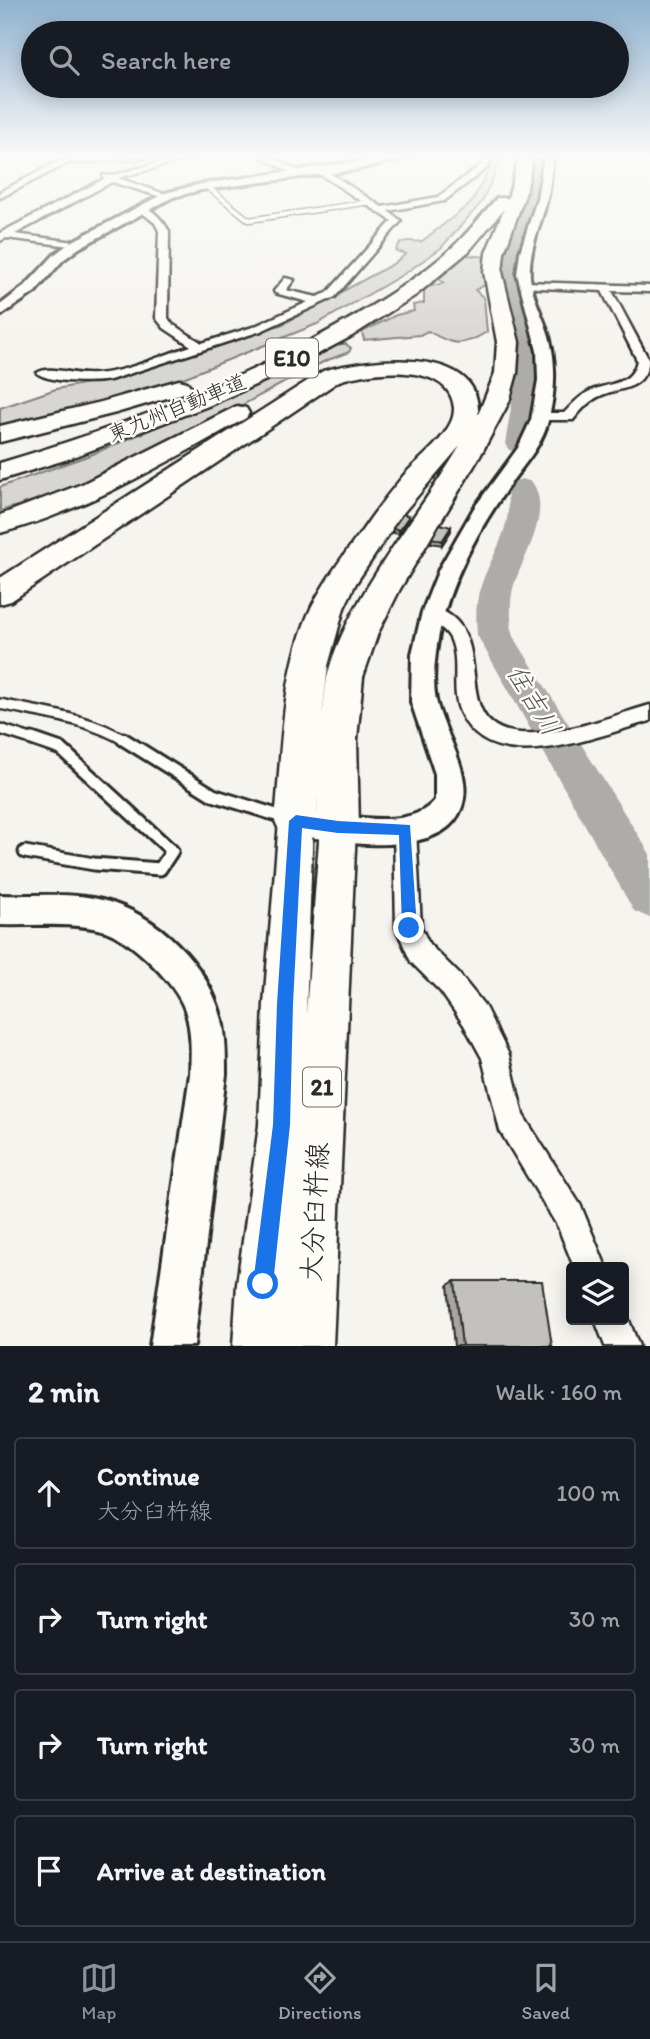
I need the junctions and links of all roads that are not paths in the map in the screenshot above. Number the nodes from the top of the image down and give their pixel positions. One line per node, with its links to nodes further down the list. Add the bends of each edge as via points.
1 (33, 220): 9 (street)
2 (123, 220): 10 (street)
3 (156, 220): 17 (street, via 164,231 162,318)
4 (397, 220): 15 (street, via 335,291)
5 (473, 220): 18 (highway, 東九州自動車道 / E10, via 444,251 379,296)
6 (490, 220): 24 (highway, 東九州自動車道 / E10, via 427,280 291,359 121,433)
7 (507, 220): 22 (highway, via 493,272 508,342 506,373 497,402)
8 (536, 220): 12 (street, via 526,250)
9 (2, 236): 10 (street)
10 (75, 245): 16 (street)
11 (289, 279): 15 (street, via 279,291)
12 (525, 285): 13 (street); 20 (street, via 544,352)
13 (604, 288): 14 (street); 20 (street, via 643,360 643,368 632,383 588,397 568,417)
14 (650, 289)
15 (318, 301): 17 (street, via 273,323)
16 (0, 312)
17 (201, 347): 19 (street, via 106,377)
18 (269, 357): 21 (highway, via 108,408); 23 (highway, 東九州自動車道 / E10, via 141,411)
19 (43, 373)
20 (541, 416): 29 (street, via 530,447 488,502)
21 (0, 434)
22 (467, 456): 25 (highway, via 484,403 466,377 422,360 362,358 291,383 95,490); 34 (highway, via 384,589 345,677 338,738)
23 (0, 458)
24 (0, 472)
25 (0, 524)
26 (52, 557): 27 (highway); 28 (highway); 33 (highway, via 331,376 394,364 434,373 457,387 466,408 458,431 410,485 339,585 319,631 306,698)
27 (0, 579)
28 (0, 593)
29 (432, 613): 31 (street, via 459,637 466,699 475,720 490,736 545,741); 35 (street, via 424,655 424,699 452,795 447,809 433,821)
30 (0, 704): 33 (lane, via 71,719 114,734 213,795)
31 (650, 713)
32 (0, 729): 36 (lane, via 61,749 172,851 160,869)
33 (296, 821): 34 (street); 41 (main road, 大分臼杵線 / 21, via 282,1125)
34 (338, 827): 35 (street); 42 (main road, 大分臼杵線 / 21)
35 (405, 829): 38 (street, via 409,928 420,953 474,1015 495,1055 510,1121 570,1217)
36 (25, 852)
37 (0, 910): 40 (street, via 75,912 122,923 146,937 184,974 197,994 209,1043 208,1074)
38 (588, 1262)
39 (614, 1325): 43 (street)
40 (172, 1346)
41 (260, 1346)
42 (306, 1346)
43 (622, 1346)

